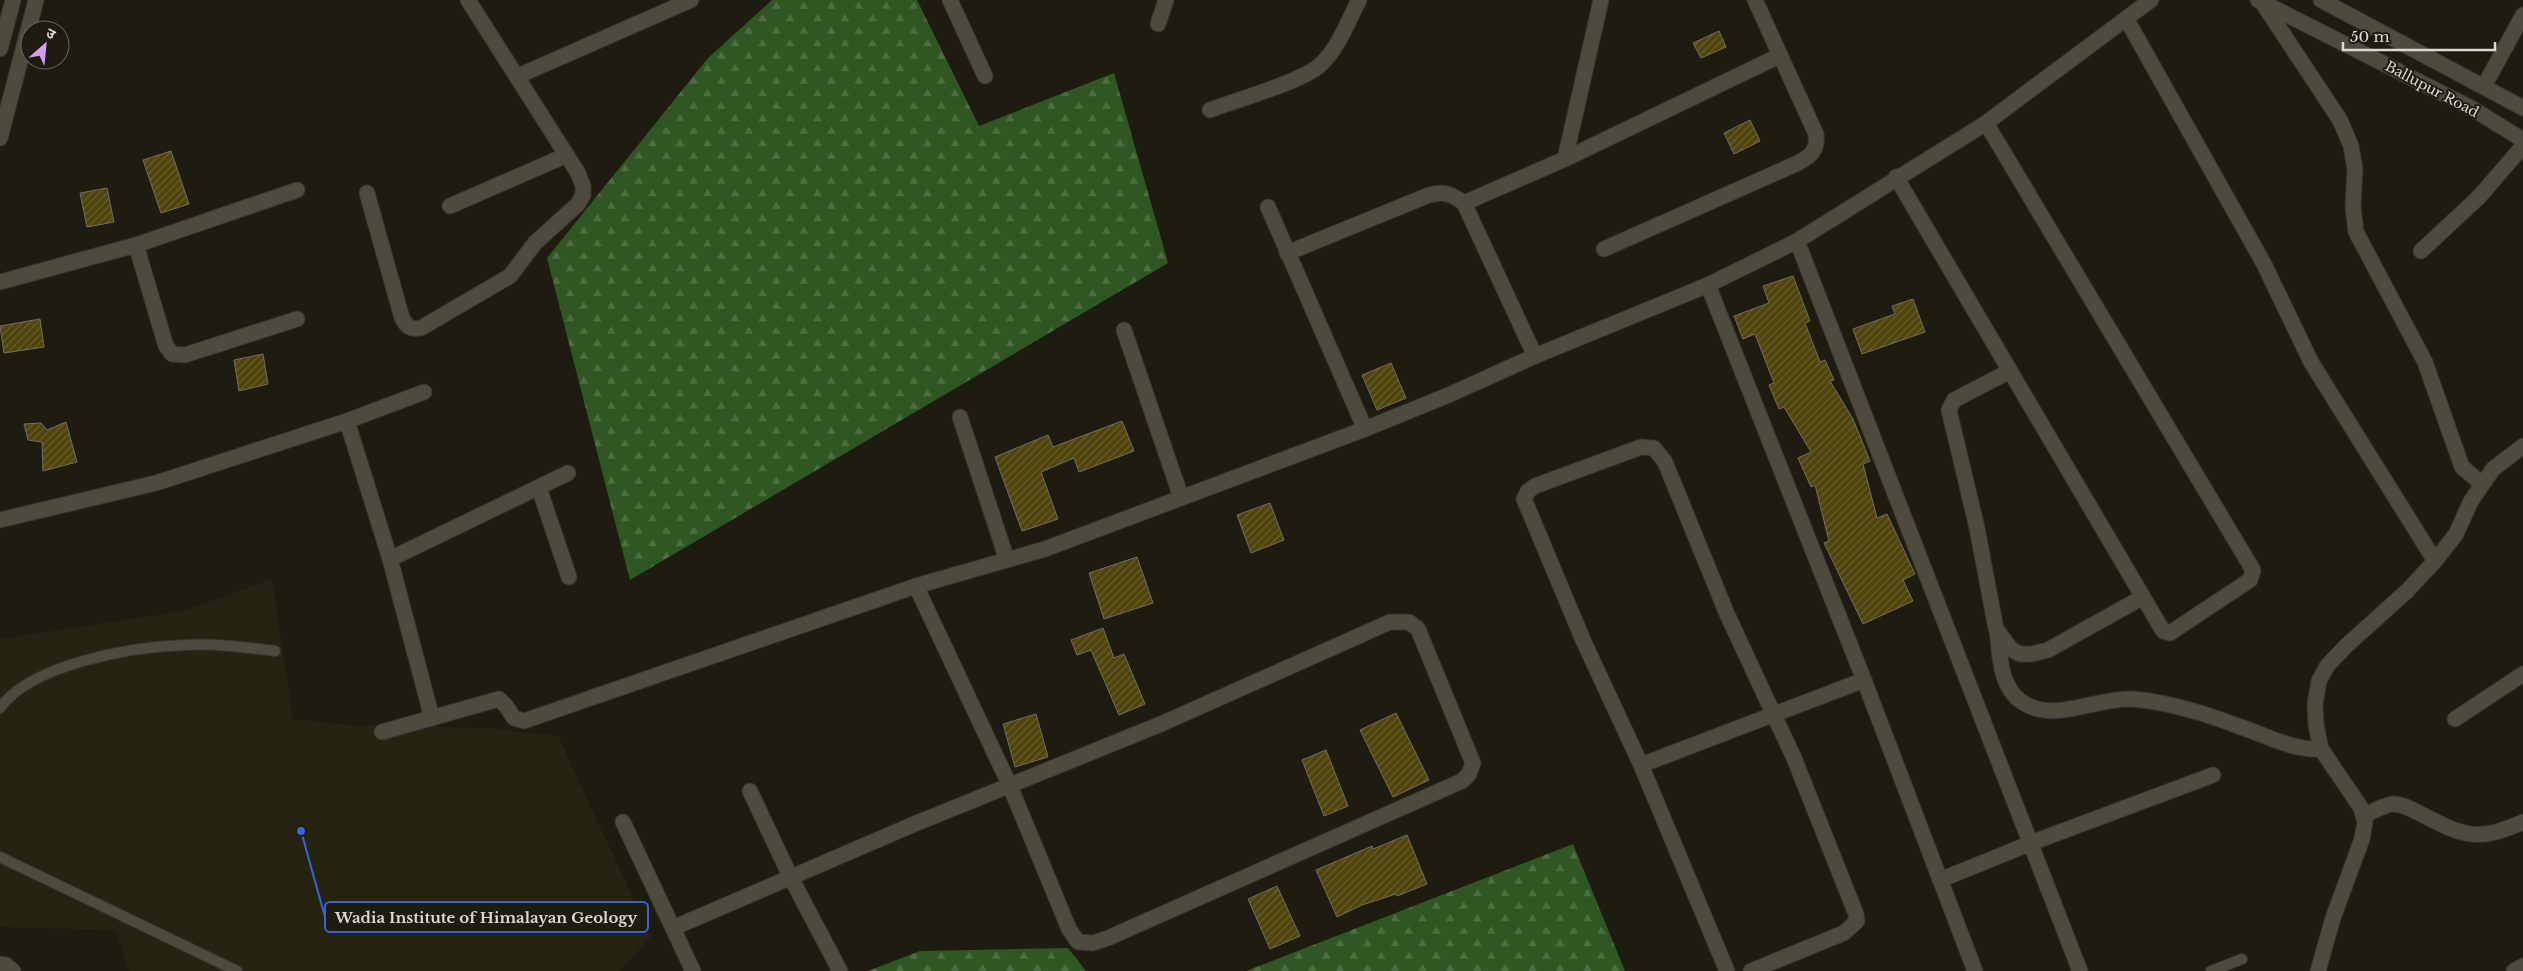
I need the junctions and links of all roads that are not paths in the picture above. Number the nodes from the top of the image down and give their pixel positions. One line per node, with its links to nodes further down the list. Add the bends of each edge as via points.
1 (13, 0): 17 (street)
2 (36, 0): 25 (street)
3 (468, 0): 19 (street)
4 (691, 0): 19 (street)
5 (950, 0): 20 (street)
6 (1166, 0): 16 (street)
7 (1358, 0): 23 (street, via 1333,50 1319,66)
8 (1601, 0): 29 (street)
9 (1755, 0): 18 (street)
10 (2151, 0): 15 (street)
11 (2321, 0): 13 (street, Ballupur Road)
12 (2260, 1): 26 (street, Ballupur Road, via 2473,109); 53 (street, via 2340,120 2351,146 2356,232 2425,362 2462,467)
13 (2342, 5): 21 (street, Ballupur Road)
14 (2523, 15): 21 (street)
15 (2127, 20): 24 (street); 59 (street, via 2264,264 2311,362)
16 (1158, 24)
17 (0, 49)
18 (1779, 56): 29 (street); 38 (street, via 1816,134 1814,152 1798,163)
19 (518, 76): 28 (street)
20 (985, 76)
21 (2484, 86): 22 (street, Ballupur Road)
22 (2523, 108)
23 (1210, 110)
24 (1986, 123): 30 (street); 62 (street, via 2253,570 2250,580 2170,633 2163,631)
25 (0, 138)
26 (2523, 140)
27 (2523, 146): 39 (street, via 2479,196)
28 (567, 155): 32 (street, via 583,186 578,204 535,242 510,276 421,328 413,329 402,318); 34 (street)
29 (1565, 159): 33 (street)
30 (1896, 177): 36 (street); 46 (street)
31 (297, 190): 37 (street)
32 (367, 193)
33 (1464, 203): 40 (street, via 1452,194 1429,195); 45 (street)
34 (450, 206)
35 (1268, 207): 40 (street)
36 (1797, 241): 42 (street); 80 (street)
37 (136, 245): 41 (street); 43 (street, via 166,346 172,354 185,355)
38 (1604, 249)
39 (2421, 251)
40 (1288, 253): 50 (street)
41 (0, 282)
42 (1708, 285): 45 (street); 66 (street)
43 (297, 319)
44 (1124, 330): 55 (street)
45 (1535, 356): 50 (street)
46 (2010, 371): 62 (street); 63 (street, via 1954,400 1949,410 1977,528)
47 (424, 392): 49 (street)
48 (960, 416): 58 (street)
49 (348, 421): 56 (street, via 156,483); 57 (street)
50 (1365, 429): 55 (street)
51 (2523, 446): 53 (street, via 2493,469)
52 (568, 473): 54 (street)
53 (2482, 484): 59 (street, via 2456,534)
54 (539, 488): 57 (street); 60 (street)
55 (1181, 497): 58 (street)
56 (0, 520)
57 (390, 559): 69 (street)
58 (1007, 560): 61 (street)
59 (2435, 561): 72 (street, via 2408,591 2327,666 2319,682 2315,704)
60 (569, 577)
61 (916, 586): 69 (street, via 524,721 514,718 499,699); 75 (street)
62 (2143, 597): 63 (street, via 2048,650 2032,654 2020,654 2011,649)
63 (1996, 628): 72 (street, via 2006,686 2020,702 2038,711 2130,699 2157,702 2240,727 2293,748)
64 (275, 651): 67 (lane, via 184,644 130,650 53,672 26,685 6,699)
65 (2523, 674): 70 (street)
66 (1864, 680): 68 (street); 83 (street)
67 (0, 708)
68 (1775, 715): 73 (street); 73 (street, via 1727,614 1660,454 1654,448 1641,447 1609,458 1535,486 1524,499); 93 (street, via 1829,842 1857,921 1844,933)
69 (432, 718): 71 (street)
70 (2455, 719)
71 (382, 732)
72 (2321, 749): 77 (street)
73 (1640, 765): 92 (street)
74 (2213, 775): 80 (street)
75 (1010, 786): 75 (street, via 1069,929 1078,942 1092,943 1462,781 1472,763 1418,629 1409,622 1399,621 1390,622 1161,724); 82 (street)
76 (750, 791): 82 (street)
77 (2363, 816): 79 (street, via 2392,804 2448,828 2475,835 2489,835); 97 (street, via 2362,839 2333,918)
78 (623, 822): 84 (street)
79 (2523, 822)
80 (2031, 843): 83 (street); 95 (street)
81 (0, 857): 89 (lane)
82 (790, 876): 84 (street); 91 (street)
83 (1940, 880): 94 (street)
84 (673, 928): 90 (street)
85 (2242, 959): 96 (lane)
86 (0, 964): 88 (street)
87 (2523, 966): 98 (street)
88 (13, 971)
89 (237, 971)
90 (693, 971)
91 (840, 971)
92 (1727, 971)
93 (1752, 971)
94 (1976, 971)
95 (2080, 971)
96 (2211, 971)
97 (2318, 971)
98 (2514, 971)

